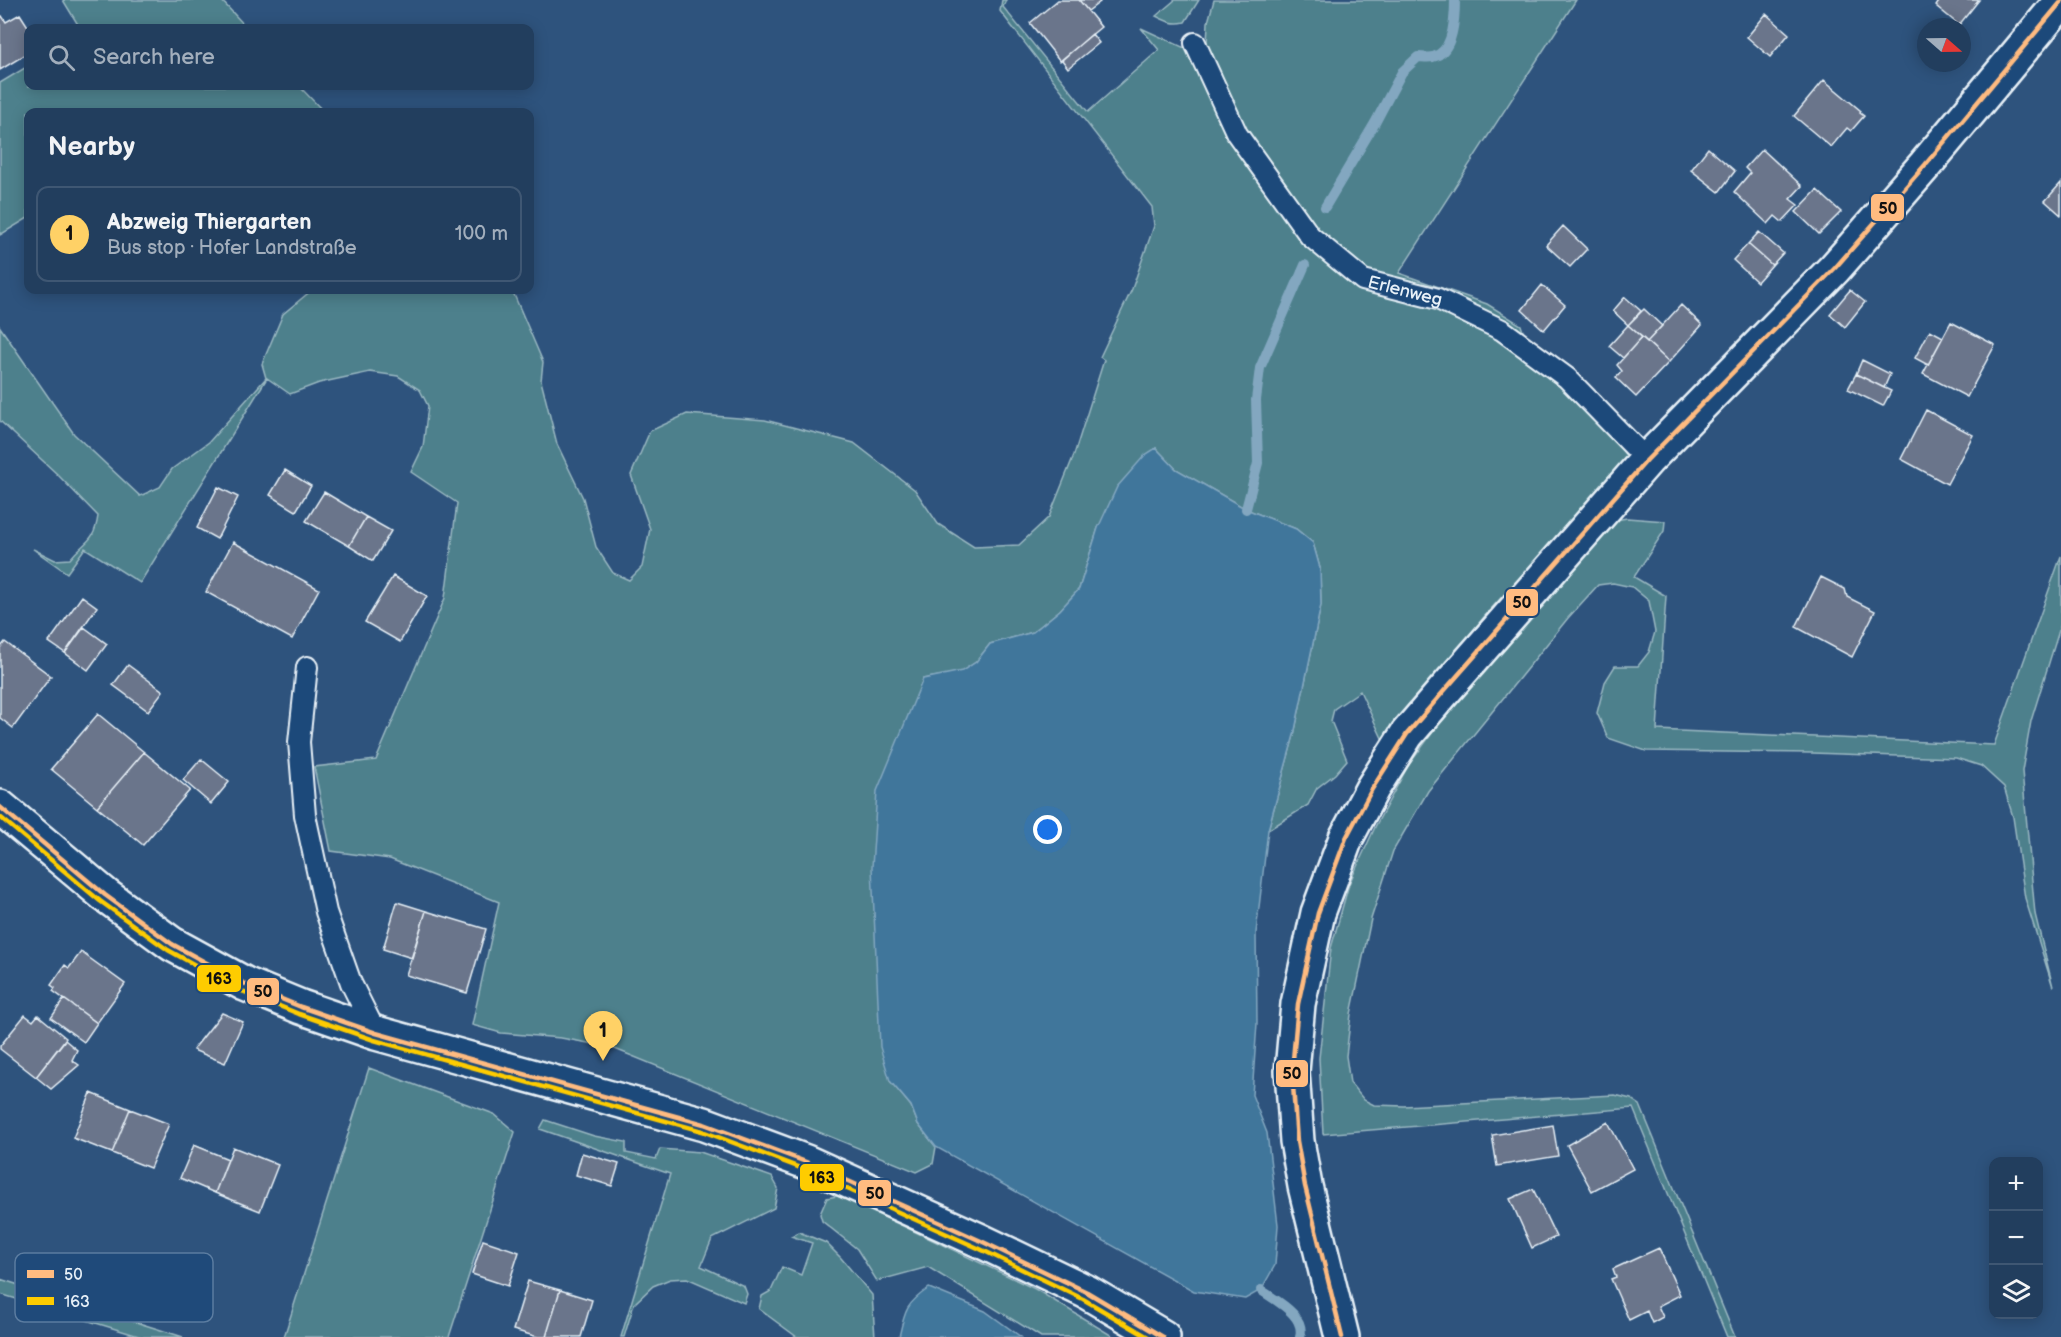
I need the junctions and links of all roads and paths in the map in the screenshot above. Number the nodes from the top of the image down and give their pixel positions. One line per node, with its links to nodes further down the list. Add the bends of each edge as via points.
1 (2061, 2): 3 (street, via 1835,268)
2 (1195, 43): 3 (lane, Erlenweg, via 1238,134 1310,236 1363,280 1438,299 1502,330 1567,378)
3 (1647, 460): 8 (street, via 1407,735 1346,838 1318,913 1298,1004 1292,1071 1305,1186)
4 (307, 667): 6 (lane, via 299,741 305,815 326,912 351,983)
5 (0, 807): 6 (street, via 105,895 172,944 245,984)
6 (376, 1033): 7 (street, via 704,1124 806,1162 1087,1292)
7 (1163, 1337)
8 (1342, 1337)

